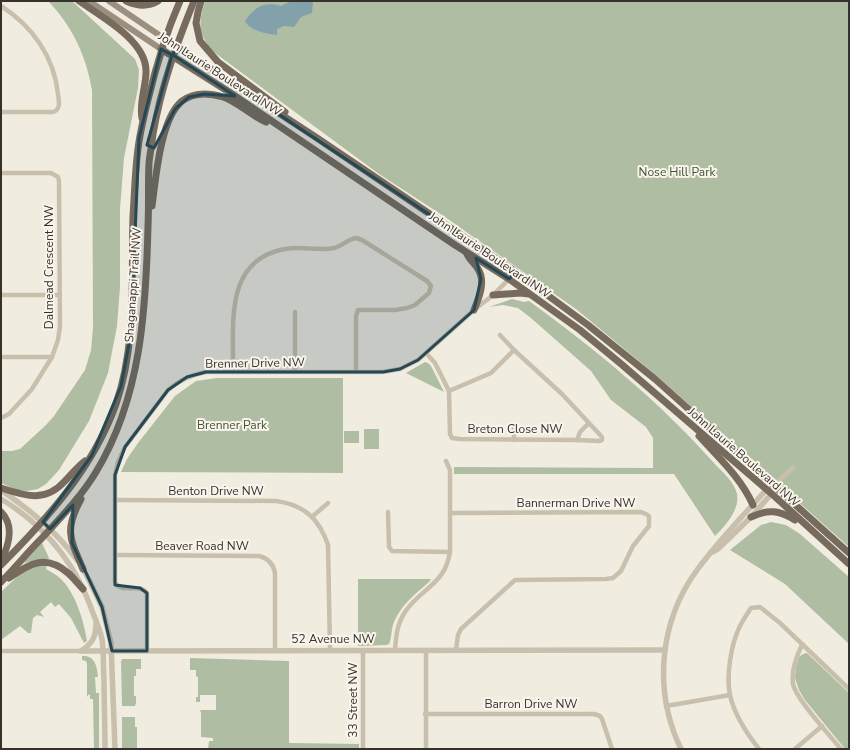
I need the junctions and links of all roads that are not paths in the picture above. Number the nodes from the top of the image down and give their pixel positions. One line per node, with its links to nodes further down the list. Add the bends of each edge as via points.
1 (79, 1): 15 (main road, via 110,22 136,45 142,54 146,64 146,82 140,109)
2 (89, 1): 12 (main road, John Laurie Boulevard NW)
3 (108, 1): 10 (main road, John Laurie Boulevard NW)
4 (126, 1): 5 (main road, via 143,5)
5 (158, 1)
6 (180, 1): 10 (main road, Shaganappi Trail NW)
7 (194, 1): 11 (main road, Shaganappi Trail NW)
8 (201, 1): 17 (main road, via 196,23 197,31 208,52)
9 (1, 6): 14 (street, via 24,24 42,47 54,72 60,104 53,112)
10 (165, 39): 11 (main road, John Laurie Boulevard NW); 12 (main road, Shaganappi Trail NW)
11 (176, 46): 13 (main road, Shaganappi Trail NW); 17 (main road, John Laurie Boulevard NW)
12 (161, 49): 13 (main road, John Laurie Boulevard NW); 15 (main road, Shaganappi Trail NW)
13 (172, 56): 16 (main road, John Laurie Boulevard NW); 19 (main road, Shaganappi Trail NW, via 157,108 149,161)
14 (1, 112)
15 (142, 121): 44 (main road, Shaganappi Trail NW, via 135,177 133,284 128,356 116,404 105,431)
16 (284, 130): 19 (main road, via 257,118 226,98 197,94 183,101 175,109 166,130); 20 (main road, John Laurie Boulevard NW)
17 (314, 136): 21 (main road, John Laurie Boulevard NW)
18 (1, 174): 25 (street, Dalmead Crescent NW, via 51,173 58,177)
19 (148, 226): 47 (main road, Shaganappi Trail NW, via 142,333 131,389 114,436)
20 (466, 252): 22 (main road, John Laurie Boulevard NW); 27 (main road, via 479,270 481,279)
21 (516, 272): 22 (street, Brenner Drive NW); 48 (main road, John Laurie Boulevard NW, via 628,357)
22 (509, 279): 23 (main road, John Laurie Boulevard NW); 26 (street, Brenner Drive NW)
23 (530, 294): 26 (main road); 38 (main road, John Laurie Boulevard NW, via 580,330)
24 (1, 295): 25 (street)
25 (60, 295): 33 (street, Dalmead Crescent NW, via 58,340)
26 (493, 295): 27 (street, Brenner Drive NW)
27 (474, 310): 31 (street, Brenner Drive NW)
28 (295, 312): 35 (street)
29 (500, 335): 30 (street, Breton Close NW)
30 (514, 350): 37 (street, via 491,373); 40 (street, Breton Close NW, via 562,394)
31 (426, 353): 36 (street, Brenner Drive NW, via 409,366 393,371); 37 (street, Breton Close NW, via 435,363)
32 (1, 357): 33 (street)
33 (52, 357): 39 (street, Dalmead Crescent NW, via 26,397 7,416)
34 (233, 372): 35 (street, Brenner Drive NW); 36 (street, via 235,300 238,288 250,268 263,257 278,251 292,248 335,248 356,238 427,281 431,286 429,293 415,305 407,308 358,310); 52 (street, Brenner Drive NW, via 206,372 193,375 176,383 164,394 119,458 115,475)
35 (295, 372): 36 (street, Brenner Drive NW)
36 (356, 372)
37 (449, 391): 42 (street, Breton Close NW, via 452,438)
38 (680, 415): 50 (main road, John Laurie Boulevard NW); 54 (main road, via 737,478)
39 (1, 418)
40 (588, 424): 43 (street, Breton Close NW, via 580,432); 43 (street, Breton Close NW, via 602,440)
41 (514, 427): 42 (street)
42 (514, 440): 43 (street, Breton Close NW)
43 (577, 440)
44 (90, 457): 49 (main road, via 50,493 29,496); 60 (main road, Shaganappi Trail NW, via 59,503)
45 (446, 461): 57 (street, via 450,470)
46 (793, 468): 48 (street)
47 (92, 479): 62 (main road, Shaganappi Trail NW); 70 (main road, via 73,514 70,528 72,543)
48 (774, 486): 50 (street); 64 (main road, John Laurie Boulevard NW)
49 (1, 489): 60 (street, via 23,505)
50 (769, 492): 54 (street); 59 (street); 61 (main road, John Laurie Boulevard NW)
51 (1, 499): 60 (street)
52 (115, 500): 58 (street, Benton Drive NW, via 276,501 297,507); 66 (street, Brenner Drive NW)
53 (328, 502): 58 (street)
54 (753, 505): 65 (street)
55 (1, 512): 67 (main road, via 10,528 9,542)
56 (388, 512): 63 (street, via 388,547 392,551)
57 (450, 513): 63 (street); 80 (street, Bannerman Drive NW, via 641,512 649,516 650,521 617,575 606,579 515,580 461,629)
58 (313, 516): 76 (street, Benton Drive NW, via 328,545)
59 (750, 517): 61 (main road, via 770,511 783,513); 65 (street)
60 (41, 524): 62 (street); 69 (main road, Shaganappi Trail NW)
61 (805, 525): 68 (main road, John Laurie Boulevard NW)
62 (48, 532): 70 (street, via 73,554); 71 (main road, Shaganappi Trail NW); 72 (street, via 71,565)
63 (450, 552): 78 (street, via 441,577 411,604 402,617)
64 (849, 552)
65 (711, 553): 81 (street, via 680,598 672,618)
66 (115, 555): 75 (street, Beaver Road NW, via 265,558 271,563 275,573); 86 (street, Brenner Drive NW, via 117,585 123,588 140,588 147,593)
67 (1, 561)
68 (849, 564)
69 (1, 565)
70 (84, 569): 85 (street, via 102,607)
71 (1, 583): 72 (main road, via 27,566 44,562 54,564 70,574)
72 (84, 590): 73 (street)
73 (96, 619): 83 (street, via 94,640); 84 (street)
74 (802, 645): 87 (street); 88 (street, via 760,607 751,608 732,647 729,666); 91 (street, via 796,658 793,685)
75 (275, 650): 76 (street, 52 Avenue NW); 86 (street, 52 Avenue NW)
76 (330, 650): 77 (street, 52 Avenue NW)
77 (363, 650): 78 (street, 52 Avenue NW); 94 (street, 33 Street NW)
78 (395, 650): 79 (street, 52 Avenue NW)
79 (426, 650): 80 (street, 52 Avenue NW); 90 (street)
80 (456, 650): 81 (street, 52 Avenue NW)
81 (665, 650): 89 (street, via 663,677)
82 (1, 651): 83 (street, 52 Avenue NW)
83 (81, 651): 84 (street, 52 Avenue NW)
84 (103, 651): 85 (street, 52 Avenue NW); 92 (street)
85 (112, 651): 86 (street, 52 Avenue NW); 93 (street)
86 (147, 651)
87 (849, 689)
88 (730, 695): 89 (street); 98 (street, via 741,723)
89 (666, 706): 97 (street)
90 (425, 714): 95 (street); 96 (street, Barron Drive NW, via 594,714 602,719)
91 (822, 726): 99 (street); 100 (street)
92 (105, 749)
93 (115, 749)
94 (363, 749)
95 (426, 749)
96 (612, 749)
97 (681, 749)
98 (759, 749)
99 (795, 749)
100 (841, 749)

